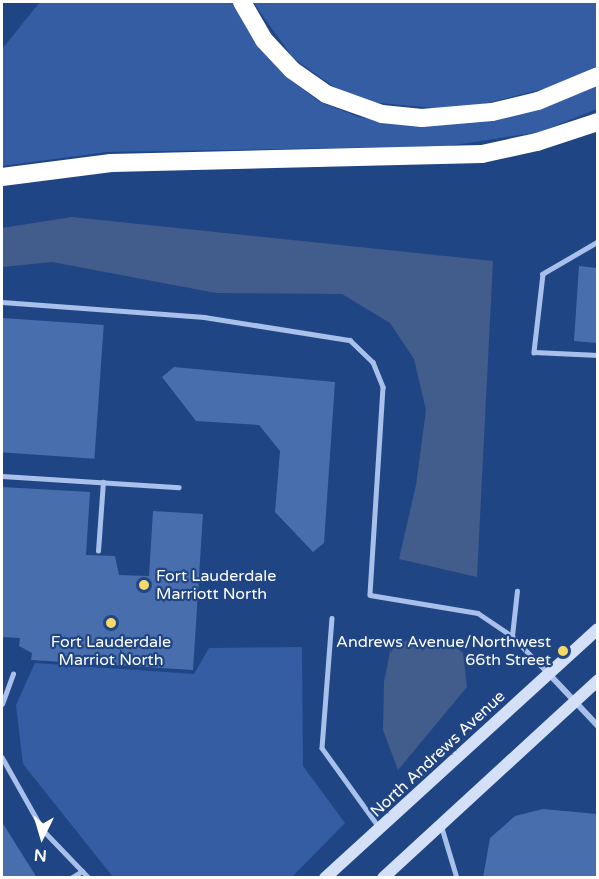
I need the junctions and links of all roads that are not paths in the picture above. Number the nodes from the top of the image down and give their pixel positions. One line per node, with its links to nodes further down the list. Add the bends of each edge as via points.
1 (242, 2): 2 (highway, via 264,40 292,70 326,94 382,114 422,118 492,112 538,101)
2 (597, 76)
3 (597, 122): 4 (highway, via 537,142 482,154 111,163)
4 (2, 177)
5 (597, 242): 7 (lane, via 543,274 534,352)
6 (2, 302): 15 (lane, via 204,317 350,340 374,362 383,387 370,595 450,605 478,614)
7 (597, 356)
8 (2, 476): 9 (lane)
9 (103, 482): 10 (lane); 11 (lane)
10 (179, 487)
11 (98, 551)
12 (517, 591): 15 (lane)
13 (332, 618): 24 (lane, via 322,748)
14 (597, 629): 17 (main road, North Andrews Avenue)
15 (512, 636): 17 (lane)
16 (13, 674): 20 (lane)
17 (549, 674): 19 (street); 24 (main road, North Andrews Avenue)
18 (597, 680): 19 (main road)
19 (576, 700): 21 (street); 23 (main road)
20 (2, 704)
21 (597, 726)
22 (2, 757): 25 (lane, via 43,830)
23 (441, 825): 30 (main road); 31 (lane)
24 (381, 830): 29 (main road, North Andrews Avenue)
25 (82, 871): 26 (lane); 27 (lane)
26 (88, 876): 28 (lane)
27 (71, 878)
28 (95, 878)
29 (325, 878)
30 (382, 878)
31 (457, 878)

